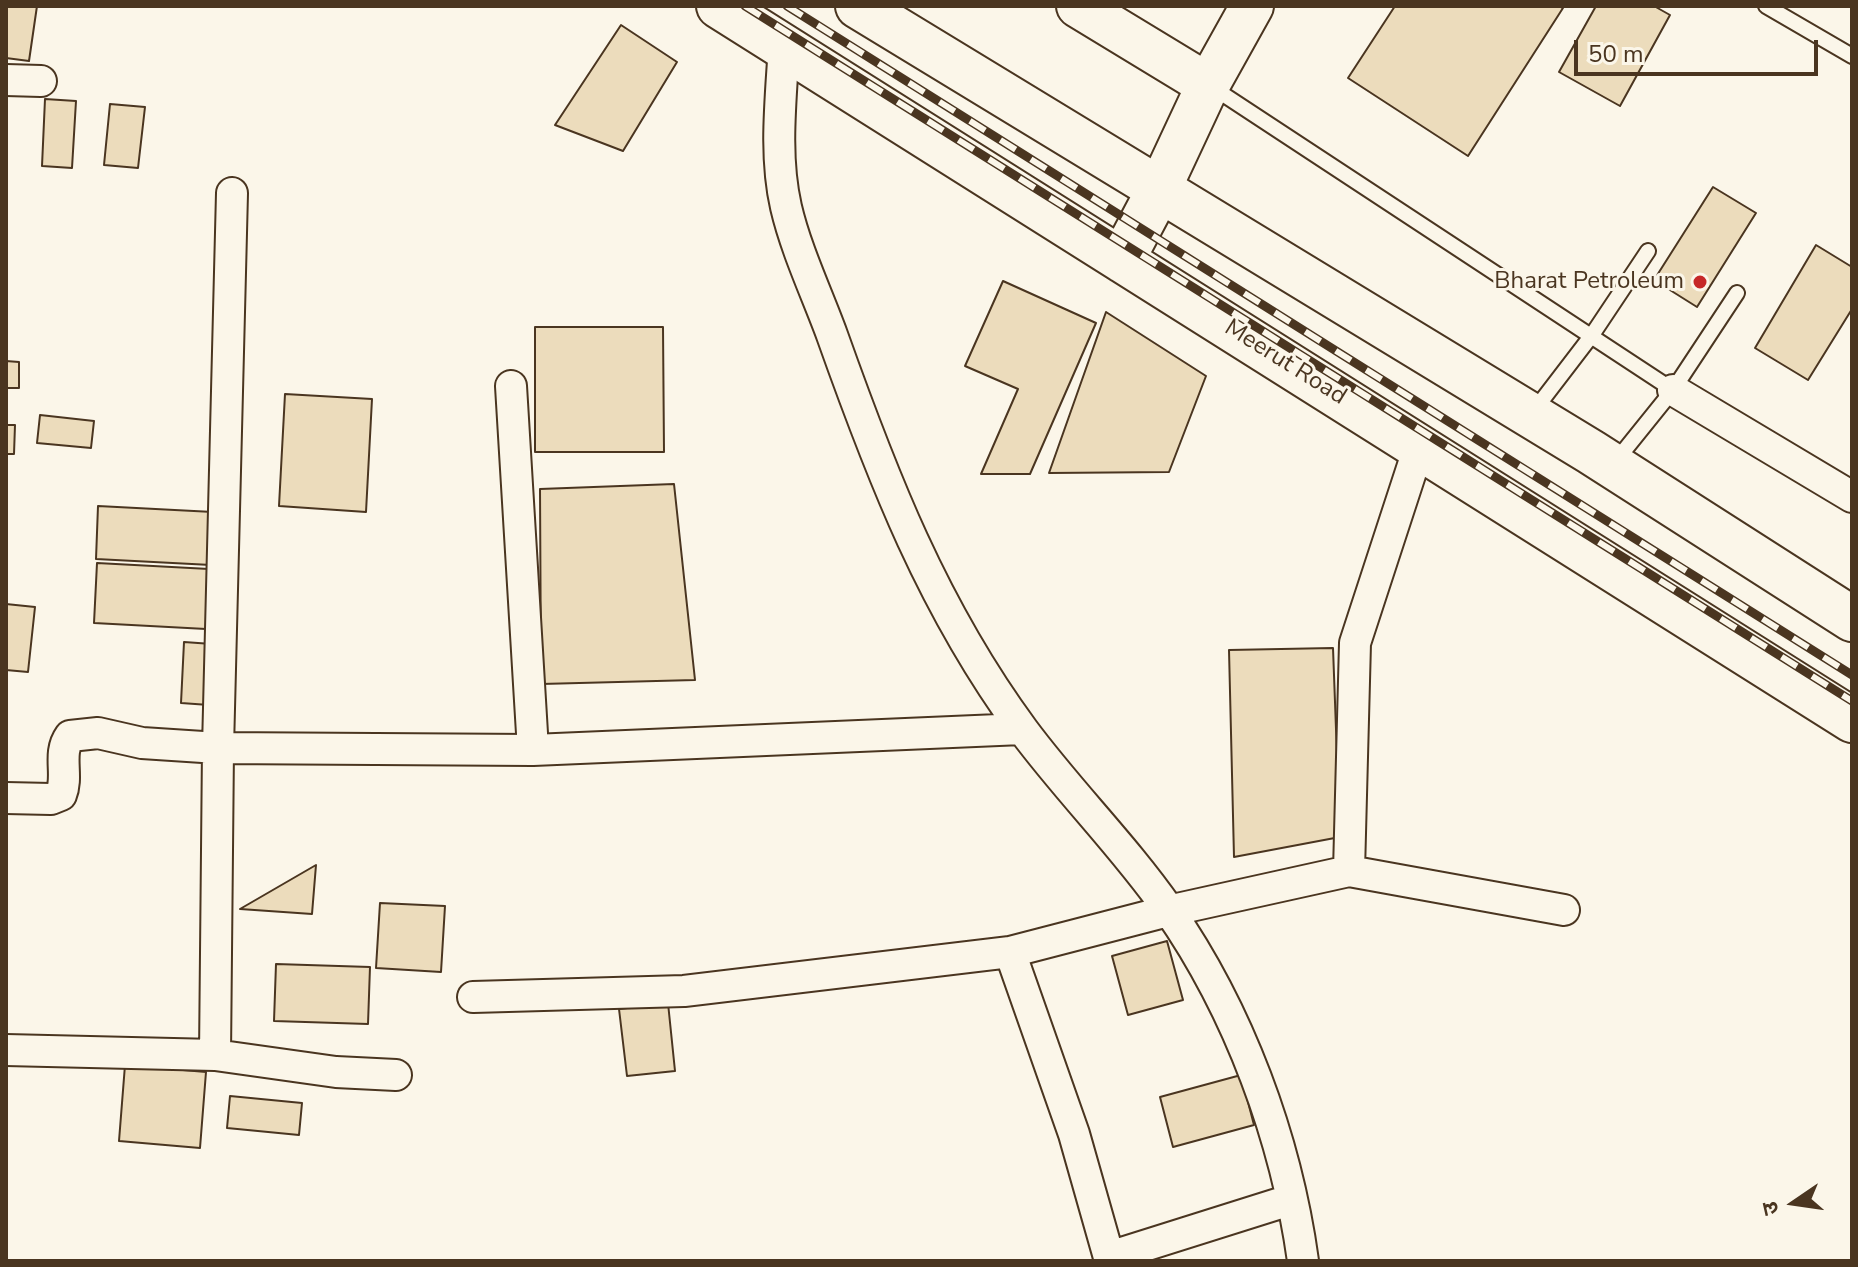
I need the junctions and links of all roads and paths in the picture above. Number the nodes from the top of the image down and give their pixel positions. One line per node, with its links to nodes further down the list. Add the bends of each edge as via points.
1 (719, 6): 7 (main road, Meerut Road)
2 (858, 6): 12 (main road)
3 (1078, 6): 11 (street)
4 (1252, 6): 11 (street)
5 (1766, 6): 6 (lane)
6 (1783, 10): 8 (lane)
7 (784, 45): 15 (main road, Meerut Road); 26 (street, via 779,133 786,207 889,493 939,601)
8 (1852, 56)
9 (6, 80): 10 (street)
10 (41, 81)
11 (1208, 85): 12 (street); 17 (lane)
12 (1158, 192): 15 (main road); 20 (main road)
13 (232, 193): 27 (street)
14 (1648, 251): 17 (lane)
15 (1122, 260): 21 (main road, Meerut Road)
16 (1737, 293): 19 (lane)
17 (1592, 335): 19 (lane); 20 (lane)
18 (511, 386): 28 (street)
19 (1673, 390): 22 (lane); 23 (street)
20 (1530, 416): 22 (main road)
21 (1419, 447): 25 (main road, Meerut Road); 30 (street, via 1355,643)
22 (1612, 465): 24 (main road)
23 (1852, 497)
24 (1852, 619)
25 (1852, 720)
26 (1022, 729): 28 (street); 32 (street)
27 (218, 748): 28 (street); 29 (street, via 142,743 98,733 70,736 63,755 61,795); 36 (street)
28 (533, 750)
29 (6, 798)
30 (1349, 871): 31 (street); 32 (street)
31 (1564, 910)
32 (1168, 911): 33 (street); 38 (street, via 1237,1032 1273,1130)
33 (1010, 952): 34 (street, via 684,991); 39 (street, via 1074,1134)
34 (473, 997)
35 (6, 1050): 36 (street)
36 (215, 1055): 37 (street)
37 (396, 1075)
38 (1290, 1200): 39 (street); 40 (street)
39 (1110, 1259)
40 (1303, 1261)

